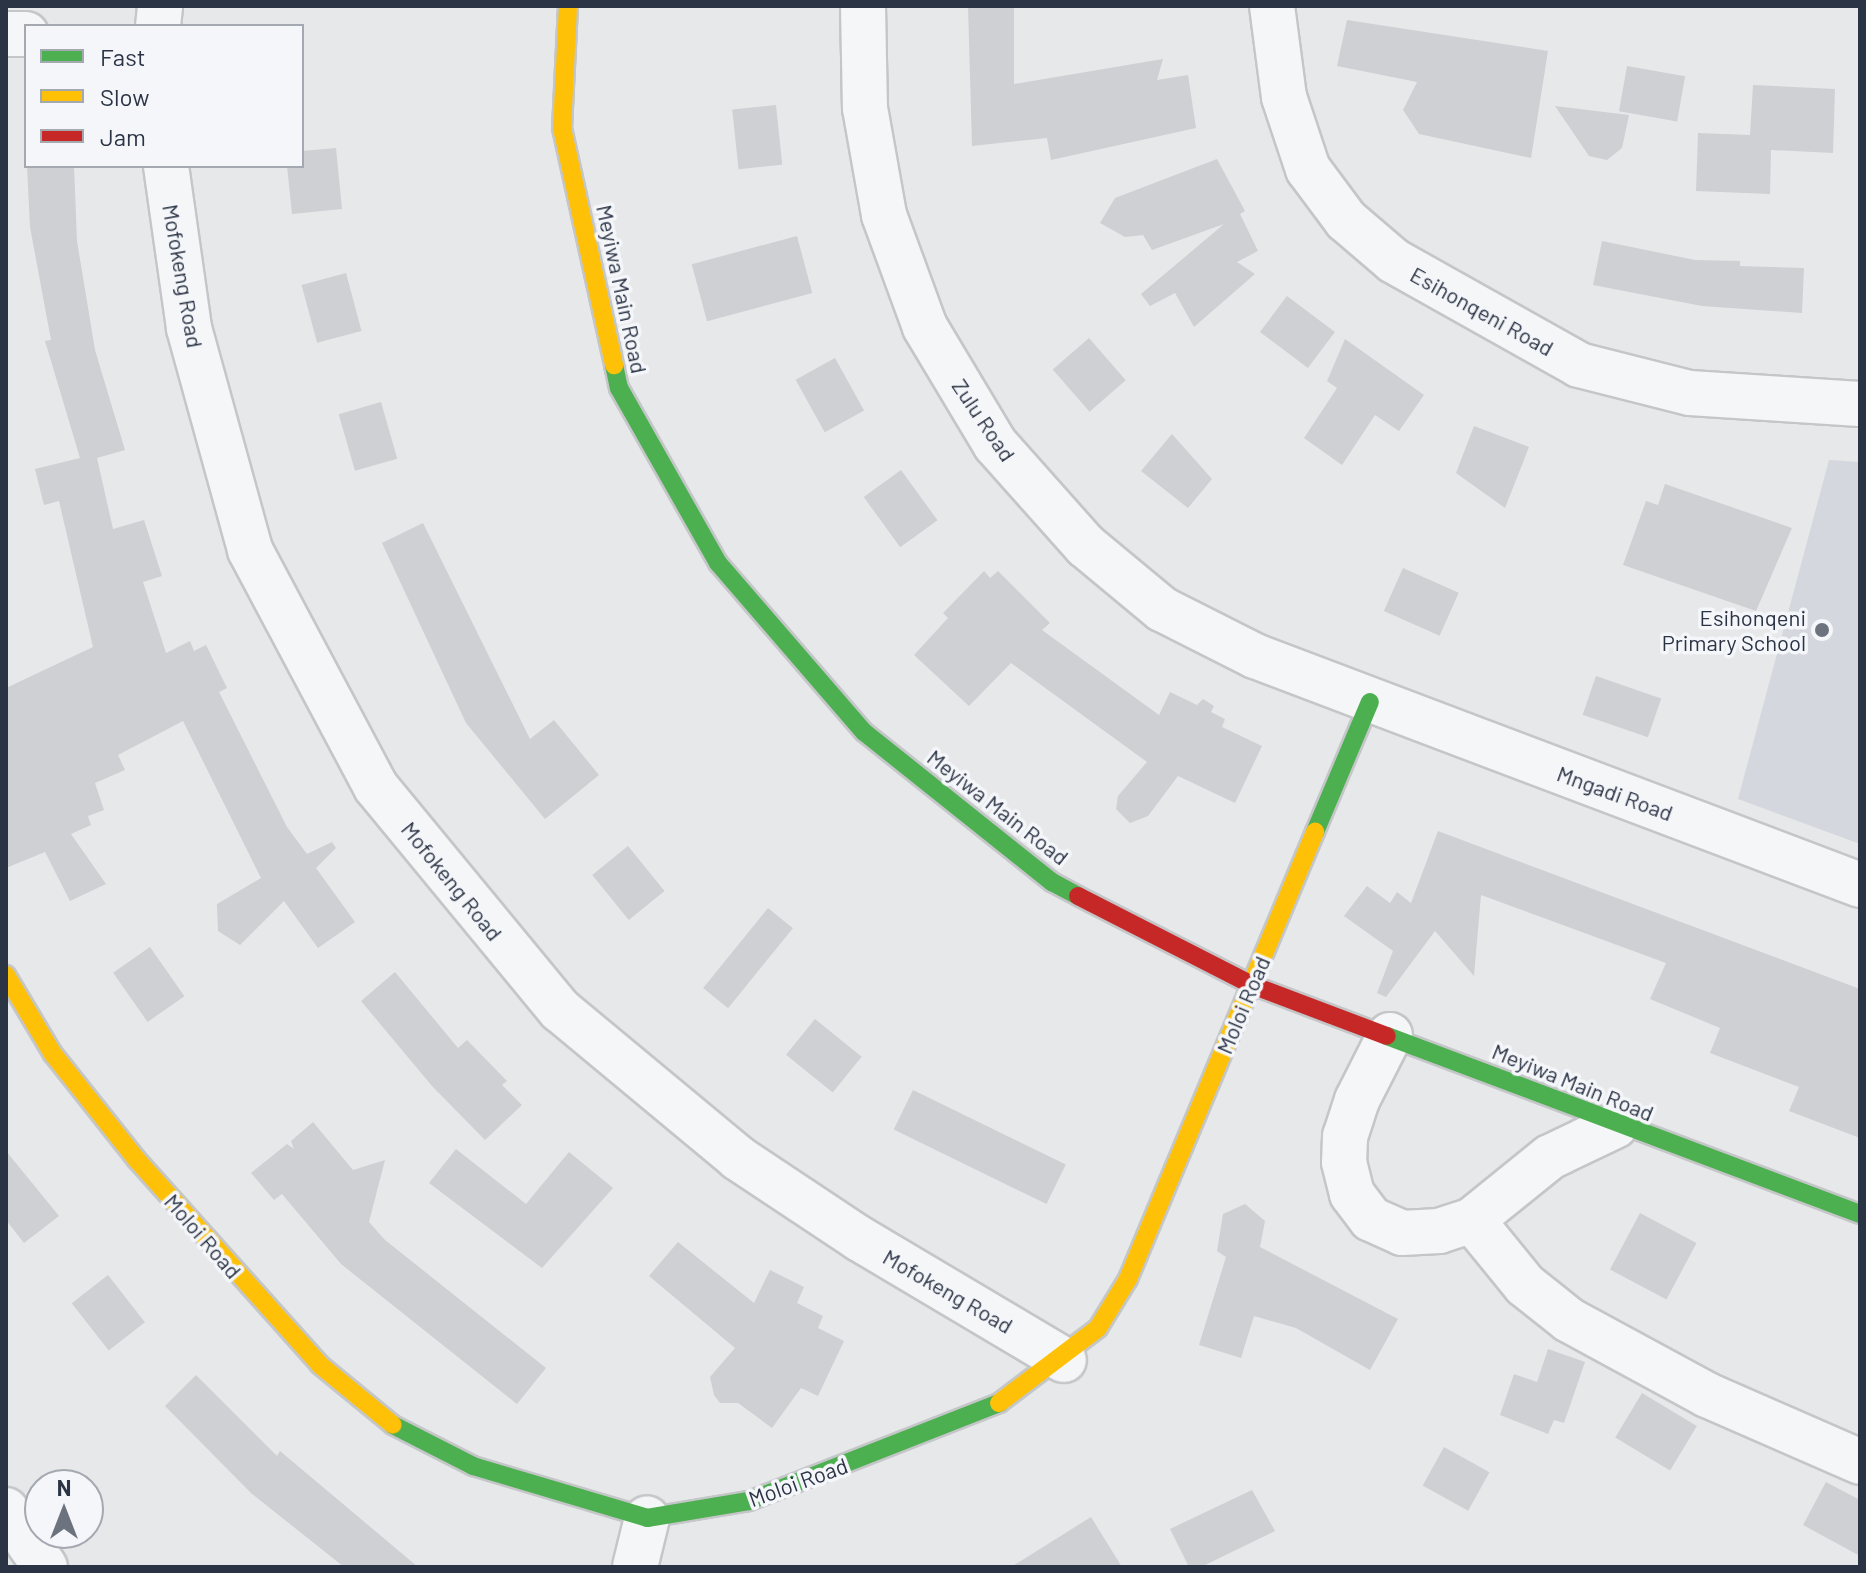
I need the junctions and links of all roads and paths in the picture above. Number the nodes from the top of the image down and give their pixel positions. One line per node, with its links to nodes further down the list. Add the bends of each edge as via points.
1 (568, 6): 9 (street, Meyiwa Main Road, via 562,128 619,388 718,563 864,732 1052,882)
2 (863, 6): 6 (street, Zulu Road, via 865,108 884,215 925,327 995,444 1086,546 1162,609 1255,656)
3 (1272, 6): 5 (street, Esihonqeni Road, via 1284,97 1308,169 1346,220 1394,261 1579,365 1690,393)
4 (166, 168): 14 (street, Mofokeng Road, via 189,328 250,550 376,787 560,1010 738,1158 847,1231)
5 (1860, 404)
6 (1370, 702): 7 (street, Mngadi Road); 9 (street, Moloi Road)
7 (1860, 885)
8 (6, 975): 17 (street, Moloi Road, via 53,1054 137,1160 320,1365 397,1428 473,1466)
9 (1252, 985): 10 (street, Meyiwa Main Road); 14 (street, Moloi Road, via 1128,1279 1098,1328)
10 (1390, 1035): 11 (street, Meyiwa Main Road); 13 (street, via 1345,1136 1344,1162 1352,1194 1371,1219 1402,1233 1439,1231)
11 (1615, 1126): 12 (street, Meyiwa Main Road); 13 (street, via 1550,1157)
12 (1860, 1214)
13 (1472, 1220): 15 (street, via 1525,1285 1569,1320 1707,1395)
14 (1064, 1360): 17 (street, Moloi Road, via 1015,1395 949,1426 749,1501)
15 (1860, 1462)
16 (6, 1510): 18 (street)
17 (647, 1518): 19 (street)
18 (45, 1567)
19 (635, 1567)

